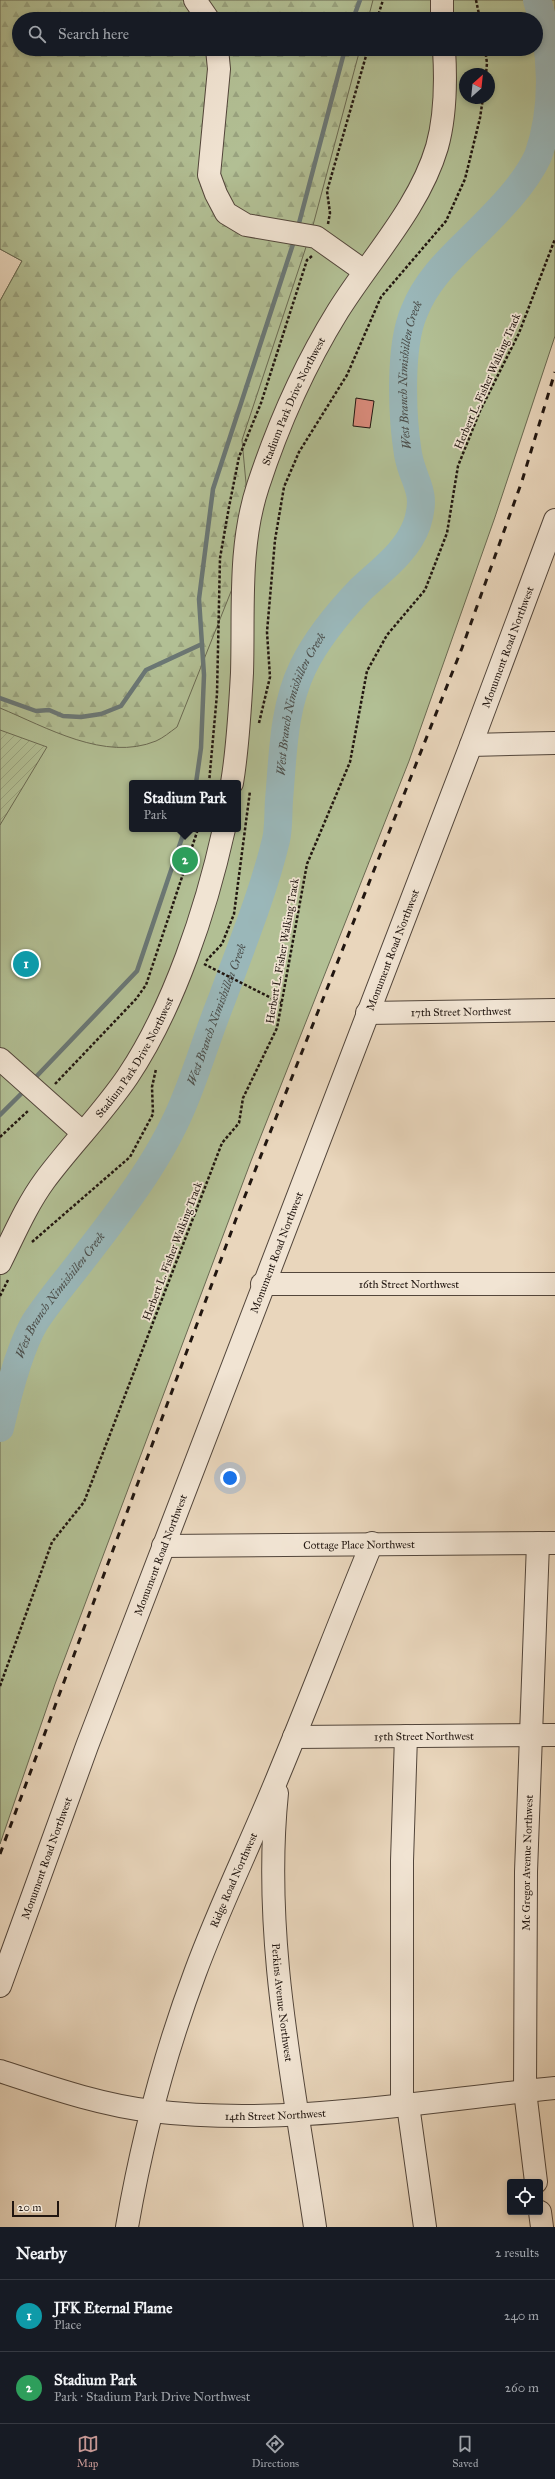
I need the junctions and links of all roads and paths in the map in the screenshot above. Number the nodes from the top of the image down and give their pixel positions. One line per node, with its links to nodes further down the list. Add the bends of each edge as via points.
1 (195, 0): 5 (street)
2 (383, 0): 6 (path)
3 (442, 0): 7 (street)
4 (476, 0): 8 (path)
5 (203, 12)
6 (379, 12)
7 (442, 12)
8 (479, 12)
9 (218, 56): 14 (street, via 220,69 209,175 226,213 246,225 316,237)
10 (444, 56): 14 (street, Stadium Park Drive Northwest, via 444,99 437,146 426,177)
11 (486, 56): 12 (path)
12 (487, 68)
13 (555, 239): 22 (path, Herbert L. Fisher Walking Track, via 519,333 480,411 458,466 448,533 426,590 386,635 367,671 350,762 307,864)
14 (364, 271): 18 (street, Stadium Park Drive Northwest, via 299,383 276,434 250,511 243,570 242,672)
15 (555, 520): 17 (street, Monument Road Northwest)
16 (555, 743): 17 (street)
17 (471, 745): 24 (street, Monument Road Northwest)
18 (232, 780)
19 (197, 832): 26 (path, via 146,985 136,999)
20 (223, 832): 27 (street, Stadium Park Drive Northwest, via 203,910 164,1009 142,1054 127,1077)
21 (204, 964): 22 (path)
22 (281, 1003): 35 (path, Herbert L. Fisher Walking Track, via 277,1028 243,1098 239,1122 222,1143 98,1470 84,1502 52,1542)
23 (555, 1010): 24 (street, 17th Street Northwest)
24 (367, 1013): 30 (street, Monument Road Northwest)
25 (0, 1059): 26 (street)
26 (40, 1094): 27 (street); 28 (path)
27 (83, 1133): 29 (street, Stadium Park Drive Northwest, via 44,1180 26,1208)
28 (0, 1137)
29 (0, 1263)
30 (262, 1284): 31 (street, 16th Street Northwest); 34 (street, Monument Road Northwest)
31 (555, 1284)
32 (372, 1543): 33 (street, Cottage Place Northwest); 34 (street, Cottage Place Northwest); 39 (street, Ridge Road Northwest)
33 (546, 1543): 36 (street, Mc Gregor Avenue Northwest)
34 (163, 1546): 41 (street, Monument Road Northwest)
35 (0, 1686)
36 (529, 1735): 37 (street, 15th Street Northwest); 38 (street, 15th Street Northwest); 44 (street, Mc Gregor Avenue Northwest)
37 (555, 1735)
38 (406, 1736): 39 (street, 15th Street Northwest); 45 (street, via 402,1861)
39 (294, 1737): 40 (street, Ridge Road Northwest)
40 (279, 1776): 46 (street, Ridge Road Northwest, via 195,1972 175,2026); 47 (street, Perkins Avenue Northwest, via 274,1826 272,1902 275,1950)
41 (0, 1986)
42 (0, 2071): 46 (street, 14th Street Northwest, via 74,2094)
43 (555, 2088): 44 (street, 14th Street Northwest)
44 (526, 2091): 45 (street, 14th Street Northwest); 48 (street, Mc Gregor Avenue Northwest)
45 (405, 2105): 47 (street, 14th Street Northwest); 52 (street)
46 (151, 2111): 47 (street, 14th Street Northwest, via 246,2115); 50 (street, Ridge Road Northwest)
47 (297, 2114): 51 (street, Perkins Avenue Northwest)
48 (536, 2179)
49 (540, 2215): 53 (street)
50 (127, 2227)
51 (315, 2227)
52 (425, 2227)
53 (542, 2227)

